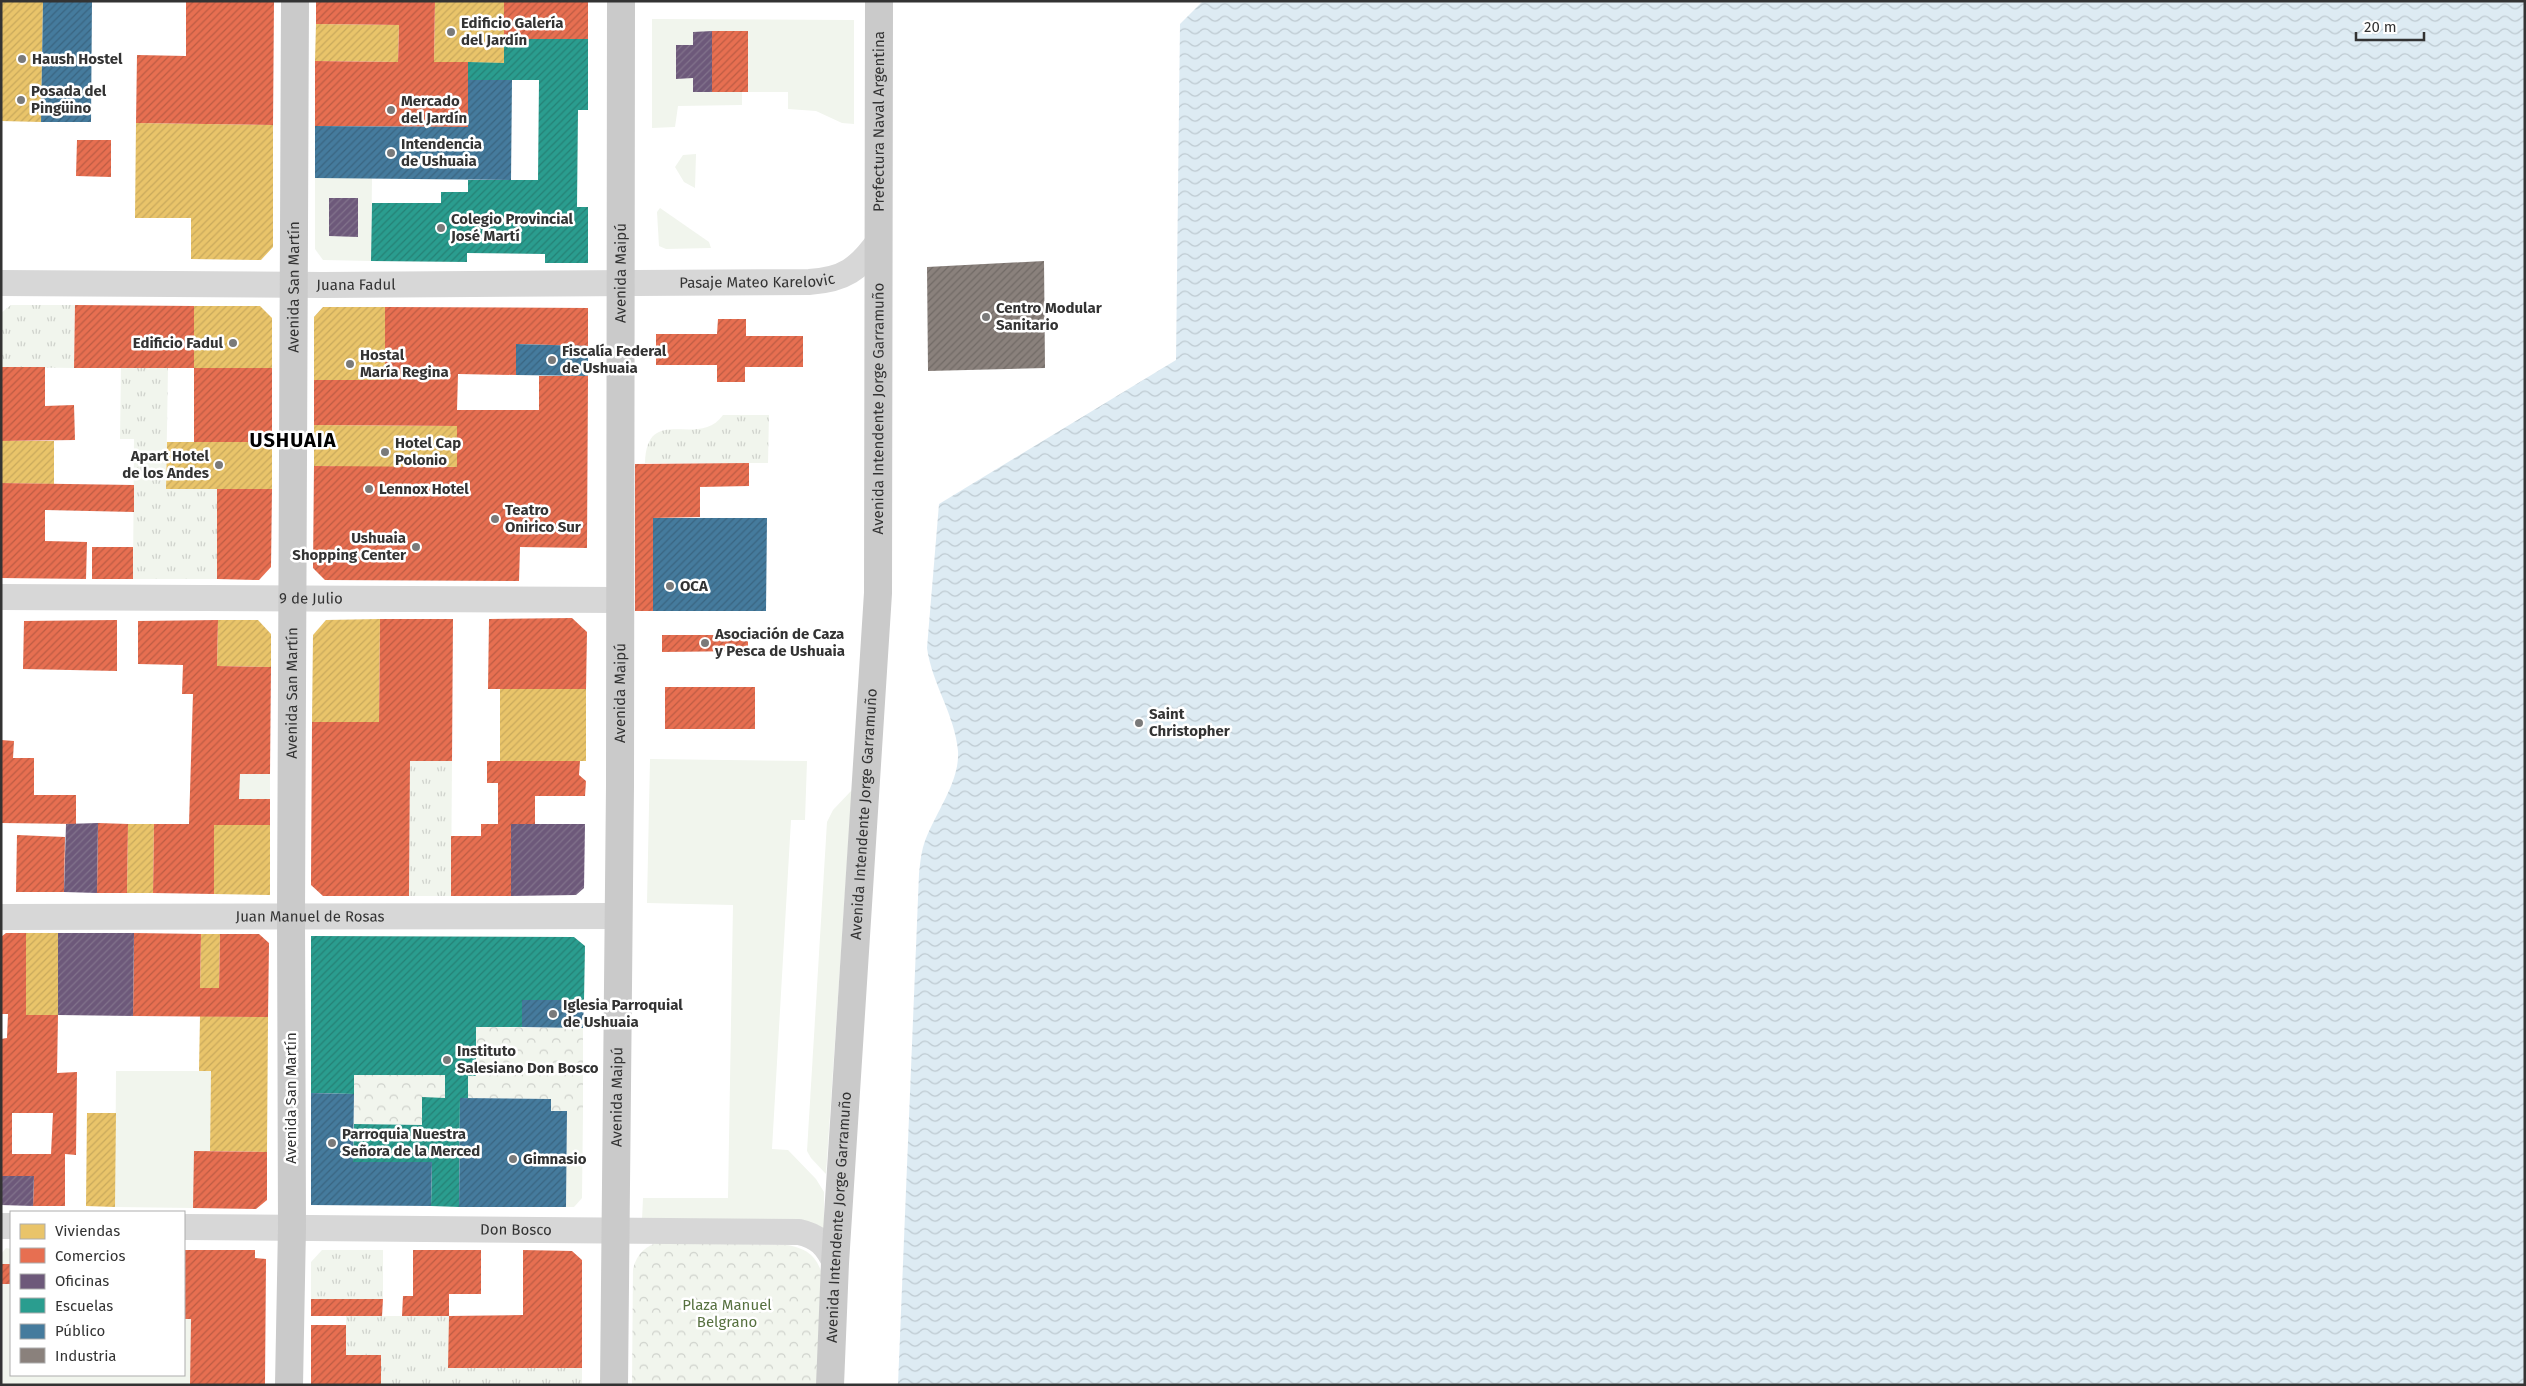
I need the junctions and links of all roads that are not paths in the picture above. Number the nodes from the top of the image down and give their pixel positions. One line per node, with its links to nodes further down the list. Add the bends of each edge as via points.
1 (295, 1): 7 (main road, Avenida San Martín)
2 (622, 1): 6 (main road, Avenida Maipú)
3 (879, 1): 4 (main road, Prefectura Naval Argentina)
4 (879, 241): 6 (street, Pasaje Mateo Karelovic, via 856,268 828,281); 17 (main road, Avenida Intendente Jorge Garramuño, via 878,593)
5 (1, 283): 7 (street, Juana Fadul)
6 (620, 283): 7 (street, Juana Fadul); 10 (main road, Avenida Maipú)
7 (294, 285): 9 (main road, Avenida San Martín)
8 (1, 597): 9 (street, 9 de Julio)
9 (292, 598): 10 (street, 9 de Julio); 11 (main road, Avenida San Martín)
10 (620, 600): 12 (main road, Avenida Maipú)
11 (290, 916): 12 (street, Juan Manuel de Rosas); 13 (street, Juan Manuel de Rosas); 15 (main road, Avenida San Martín)
12 (619, 916): 16 (main road, Avenida Maipú)
13 (1, 917)
14 (185, 1227): 15 (street, Don Bosco)
15 (292, 1228): 16 (street, Don Bosco); 18 (main road, Avenida San Martín)
16 (615, 1230): 17 (street, Don Bosco, via 799,1232 811,1234 821,1241); 19 (main road, Avenida Maipú)
17 (835, 1263): 20 (main road, Avenida Intendente Jorge Garramuño)
18 (289, 1385)
19 (614, 1385)
20 (830, 1385)

